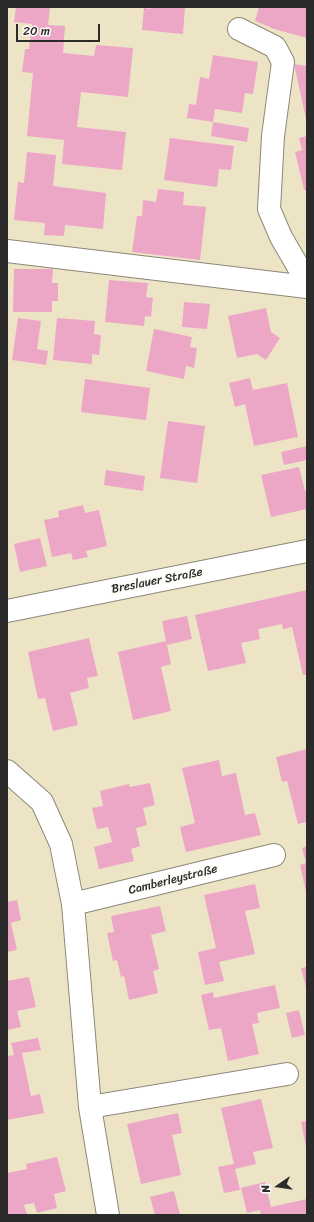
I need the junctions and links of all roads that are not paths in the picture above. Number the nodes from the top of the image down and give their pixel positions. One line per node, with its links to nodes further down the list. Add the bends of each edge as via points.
1 (239, 29): 3 (street, via 275,48 283,62 273,136 269,209 281,237)
2 (7, 251): 4 (street)
3 (307, 282)
4 (307, 287)
5 (307, 551): 6 (street, Breslauer Straße)
6 (7, 611)
7 (7, 771): 9 (street, via 42,802 61,844)
8 (274, 855): 9 (street, Camberleystraße)
9 (73, 904): 11 (street)
10 (287, 1074): 11 (street)
11 (90, 1107): 12 (street)
12 (108, 1215)

